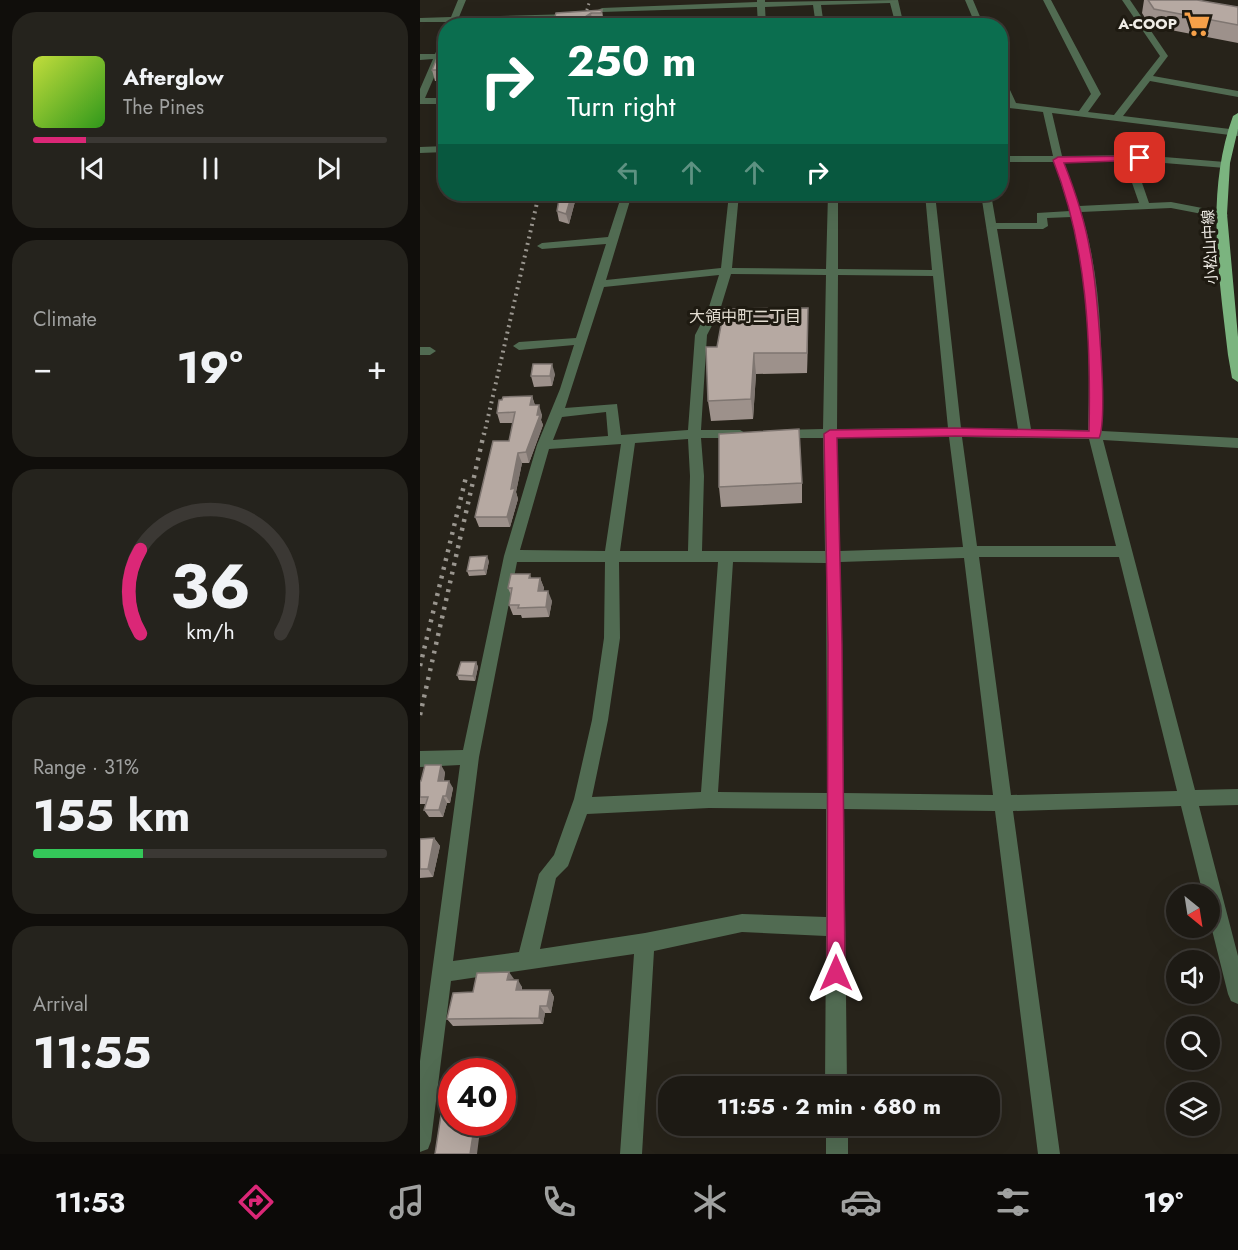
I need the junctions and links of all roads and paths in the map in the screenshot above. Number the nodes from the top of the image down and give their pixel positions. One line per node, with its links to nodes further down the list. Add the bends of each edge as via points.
1 (462, 0): 11 (street)
2 (894, 0): 6 (street); 16 (street)
3 (969, 0): 17 (street)
4 (1047, 0): 30 (street, via 1096,94)
5 (1126, 0): 22 (street, via 1164,56)
6 (816, 1): 7 (street); 15 (street)
7 (761, 2): 8 (street); 14 (street)
8 (701, 3): 9 (street); 13 (street)
9 (602, 10)
10 (572, 16): 12 (street)
11 (454, 18)
12 (532, 18)
13 (696, 18)
14 (762, 18)
15 (819, 18)
16 (898, 18)
17 (977, 18)
18 (420, 20): 19 (street)
19 (438, 21)
20 (438, 56): 21 (street); 25 (street)
21 (420, 57)
22 (1149, 78): 23 (street); 32 (street)
23 (1238, 94)
24 (1008, 96): 28 (street)
25 (420, 100): 26 (street)
26 (438, 100)
27 (1008, 105): 28 (street)
28 (1012, 105): 29 (street)
29 (1047, 109): 30 (street); 37 (street)
30 (1082, 113): 32 (street)
31 (1238, 116): 33 (main road, 小松山中線)
32 (1117, 118): 33 (street)
33 (1234, 133): 38 (main road, 小松山中線)
34 (438, 149): 35 (street)
35 (420, 150)
36 (1008, 159): 37 (street)
37 (1058, 160): 38 (street, via 1140,158); 46 (street)
38 (1225, 165): 47 (main road, 小松山中線)
39 (1135, 177): 45 (street)
40 (625, 201): 49 (street)
41 (734, 201): 51 (street)
42 (832, 201): 52 (street)
43 (931, 201): 53 (street)
44 (988, 201): 48 (street)
45 (1145, 206): 46 (street); 47 (street, via 1171,205)
46 (1075, 211): 48 (street, via 1041,215 1043,226); 63 (street, via 1085,251 1089,294 1096,374)
47 (1223, 215): 57 (main road, 小松山中線, via 1224,265)
48 (993, 226): 62 (street)
49 (612, 240): 50 (street); 54 (street)
50 (542, 246)
51 (726, 271): 52 (street); 54 (street); 60 (street, via 714,310 701,335)
52 (833, 271): 53 (street); 61 (street)
53 (938, 273): 59 (street)
54 (598, 284): 55 (street)
55 (581, 341): 56 (street); 58 (street)
56 (519, 346)
57 (1238, 378)
58 (556, 413): 64 (street, via 612,407); 66 (street)
59 (955, 432): 61 (street); 62 (street); 68 (street)
60 (694, 434): 61 (street); 64 (street); 71 (street)
61 (830, 434): 73 (street)
62 (1025, 434): 63 (street)
63 (1095, 435): 65 (street); 67 (street)
64 (622, 439): 66 (street); 70 (street)
65 (1238, 443)
66 (544, 445): 69 (street)
67 (1124, 551): 68 (street); 77 (street)
68 (971, 552): 73 (street); 80 (street)
69 (511, 556): 70 (street); 74 (street)
70 (612, 556): 71 (street); 81 (street, via 612,638 600,720)
71 (695, 556): 72 (street)
72 (726, 556): 73 (street); 78 (street)
73 (832, 557): 79 (street)
74 (470, 757): 75 (street); 85 (street)
75 (420, 759)
76 (1238, 797): 77 (street)
77 (1188, 798): 80 (street); 86 (street)
78 (709, 800): 79 (street); 81 (street)
79 (835, 802): 80 (street); 82 (street)
80 (1004, 803): 92 (street)
81 (581, 806): 84 (street, via 561,860 548,874)
82 (836, 927): 83 (street, via 742,924); 87 (street)
83 (645, 943): 84 (street); 90 (street)
84 (527, 960): 85 (street)
85 (441, 973): 89 (street)
86 (1237, 989)
87 (836, 1076)
88 (837, 1136): 91 (street)
89 (420, 1141)
90 (631, 1154)
91 (837, 1154)
92 (1049, 1154)

